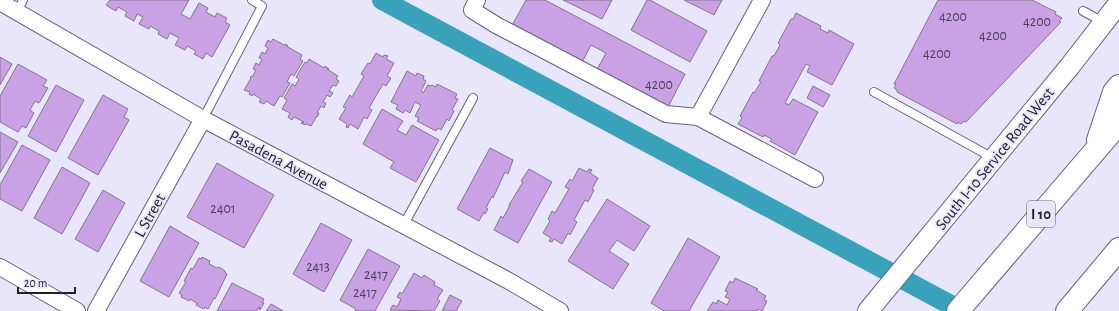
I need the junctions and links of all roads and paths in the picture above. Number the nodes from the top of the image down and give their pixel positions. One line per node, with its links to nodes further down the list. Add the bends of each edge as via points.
1 (252, 0): 13 (lane, via 262,6)
2 (477, 0): 12 (street, via 472,10 496,25 666,114)
3 (762, 0): 12 (street)
4 (0, 2): 6 (street, Pasadena Avenue)
5 (1119, 3): 8 (street, South I-10 Service Road West)
6 (20, 6): 13 (street, Pasadena Avenue)
7 (1083, 12): 8 (lane)
8 (1104, 22): 16 (street, South I-10 Service Road West)
9 (1119, 86): 15 (highway, via 1114,92)
10 (874, 92): 16 (lane)
11 (473, 98): 18 (lane)
12 (698, 117): 17 (street)
13 (202, 119): 18 (street, Pasadena Avenue); 22 (street, L Street)
14 (1119, 122): 15 (highway, I 10)
15 (1094, 152): 25 (highway, I 10)
16 (994, 158): 24 (street, South I-10 Service Road West)
17 (815, 179)
18 (403, 226): 23 (street, Pasadena Avenue, via 509,281)
19 (1119, 249): 26 (highway)
20 (0, 267): 21 (street)
21 (77, 311)
22 (96, 311)
23 (560, 311)
24 (868, 311)
25 (958, 311)
26 (1067, 311)

